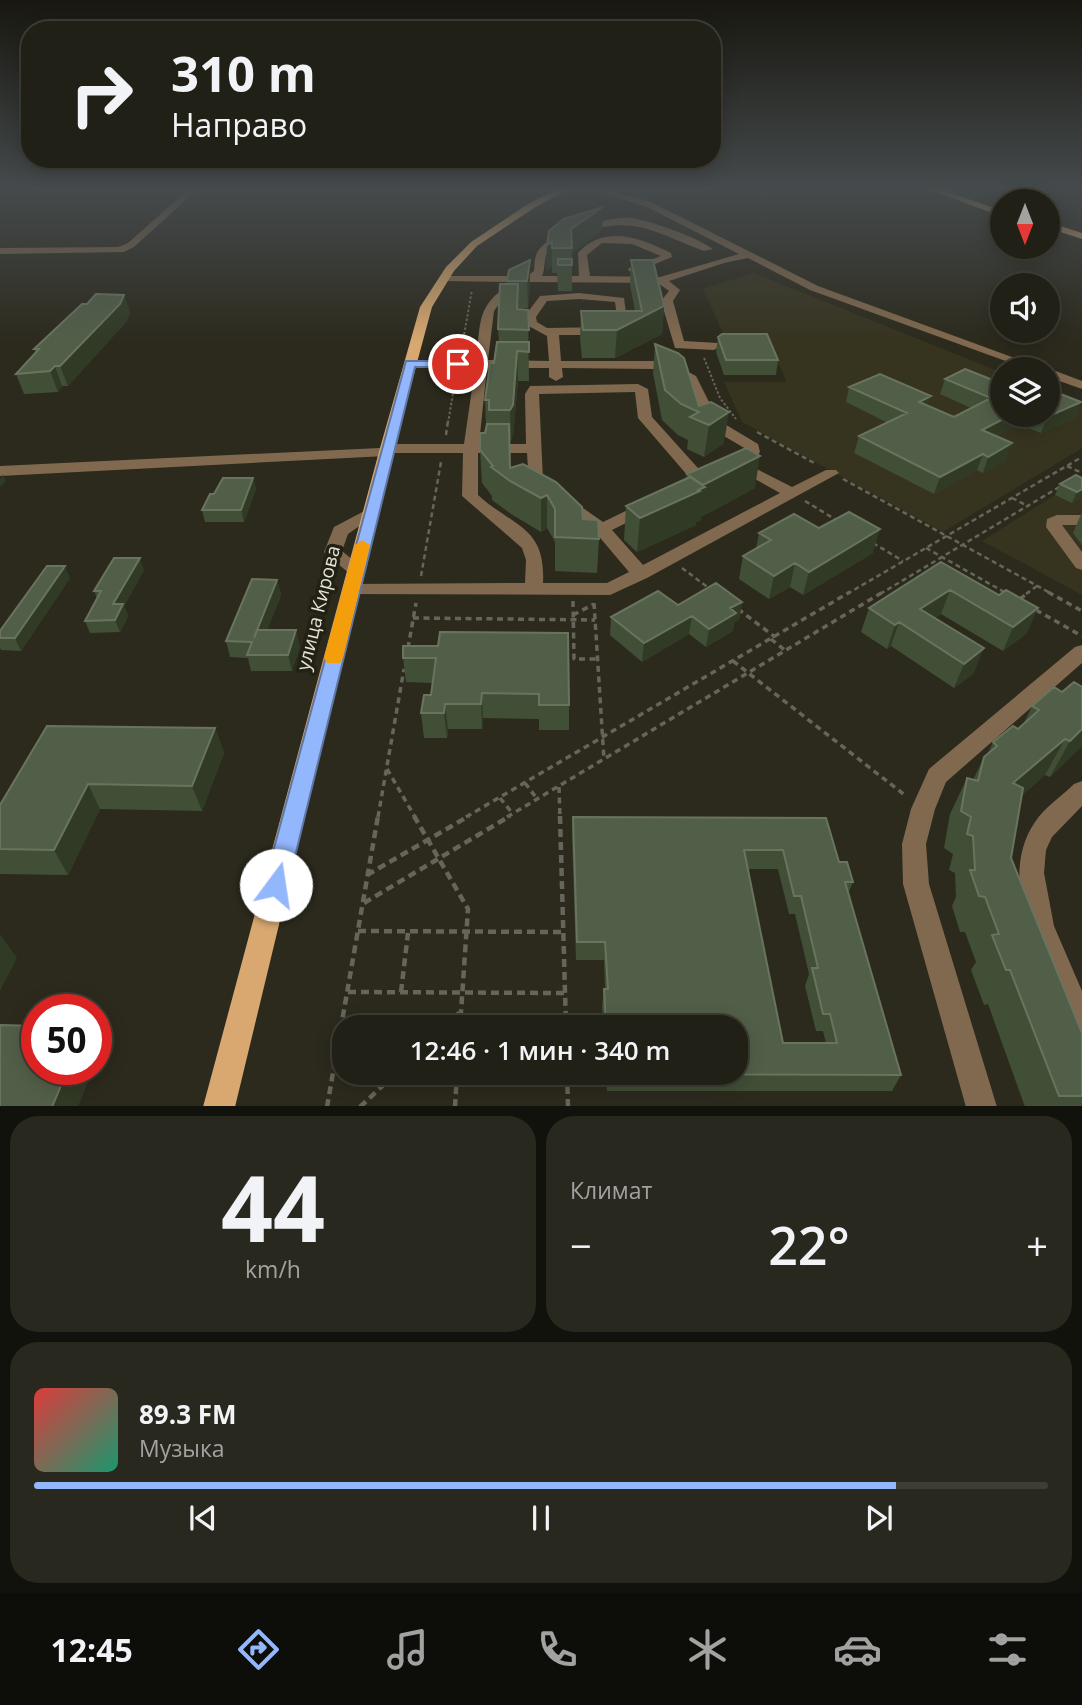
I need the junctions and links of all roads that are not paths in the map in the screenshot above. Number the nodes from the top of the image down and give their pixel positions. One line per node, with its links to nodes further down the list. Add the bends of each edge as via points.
1 (137, 240): 9 (street, via 120,250)
2 (481, 240): 12 (main road, улица Кирова)
3 (560, 240): 13 (street, via 542,252 538,273)
4 (612, 240): 14 (street, via 586,249 582,260)
5 (626, 240): 11 (street, via 667,255)
6 (682, 240): 8 (street)
7 (719, 240): 10 (street)
8 (708, 249)
9 (0, 251)
10 (749, 255): 16 (street); 20 (street, via 814,288)
11 (638, 268): 15 (street); 16 (street)
12 (444, 278): 13 (street); 21 (main road, улица Кирова, via 426,307)
13 (529, 279): 14 (street); 22 (street, via 501,294 488,311)
14 (587, 279): 15 (street); 17 (street)
15 (608, 279): 16 (street)
16 (663, 279): 19 (street, via 675,290 667,301 679,345)
17 (590, 296): 18 (street, via 544,298 530,317 531,324 540,331); 18 (street, via 620,300 624,326 610,331)
18 (554, 332): 23 (street)
19 (714, 346)
20 (1006, 357)
21 (410, 364): 22 (street); 29 (main road, улица Кирова)
22 (481, 364): 23 (street); 27 (street)
23 (555, 365): 26 (street); 30 (street, via 653,365 684,375 696,384 712,423 753,447 754,452)
24 (1060, 377): 25 (street)
25 (1082, 385)
26 (556, 387): 28 (street, via 535,389 533,394); 30 (street, via 638,388 643,392 645,418 694,484)
27 (471, 449): 28 (street); 29 (street); 42 (street, via 470,496 530,547)
28 (534, 449): 37 (street, via 535,482)
29 (386, 450): 31 (street); 35 (main road, улица Кирова)
30 (739, 467): 33 (street)
31 (0, 471)
32 (831, 473): 33 (street)
33 (795, 495): 40 (street)
34 (663, 499): 37 (street)
35 (370, 513): 39 (main road, улица Кирова); 39 (street, via 340,531 333,552)
36 (1082, 520): 38 (street, via 1053,523)
37 (602, 529): 40 (street)
38 (1082, 564)
39 (356, 570): 41 (main road, улица Кирова)
40 (641, 574): 42 (street, via 610,589)
41 (351, 590): 42 (street); 46 (main road, улица Кирова)
42 (534, 590)
43 (1082, 652): 47 (street, via 937,776 915,844 916,884)
44 (1082, 791): 45 (street, via 1042,831 1032,862 1034,895 1049,952)
45 (1082, 1020)
46 (219, 1106)
47 (982, 1106)

